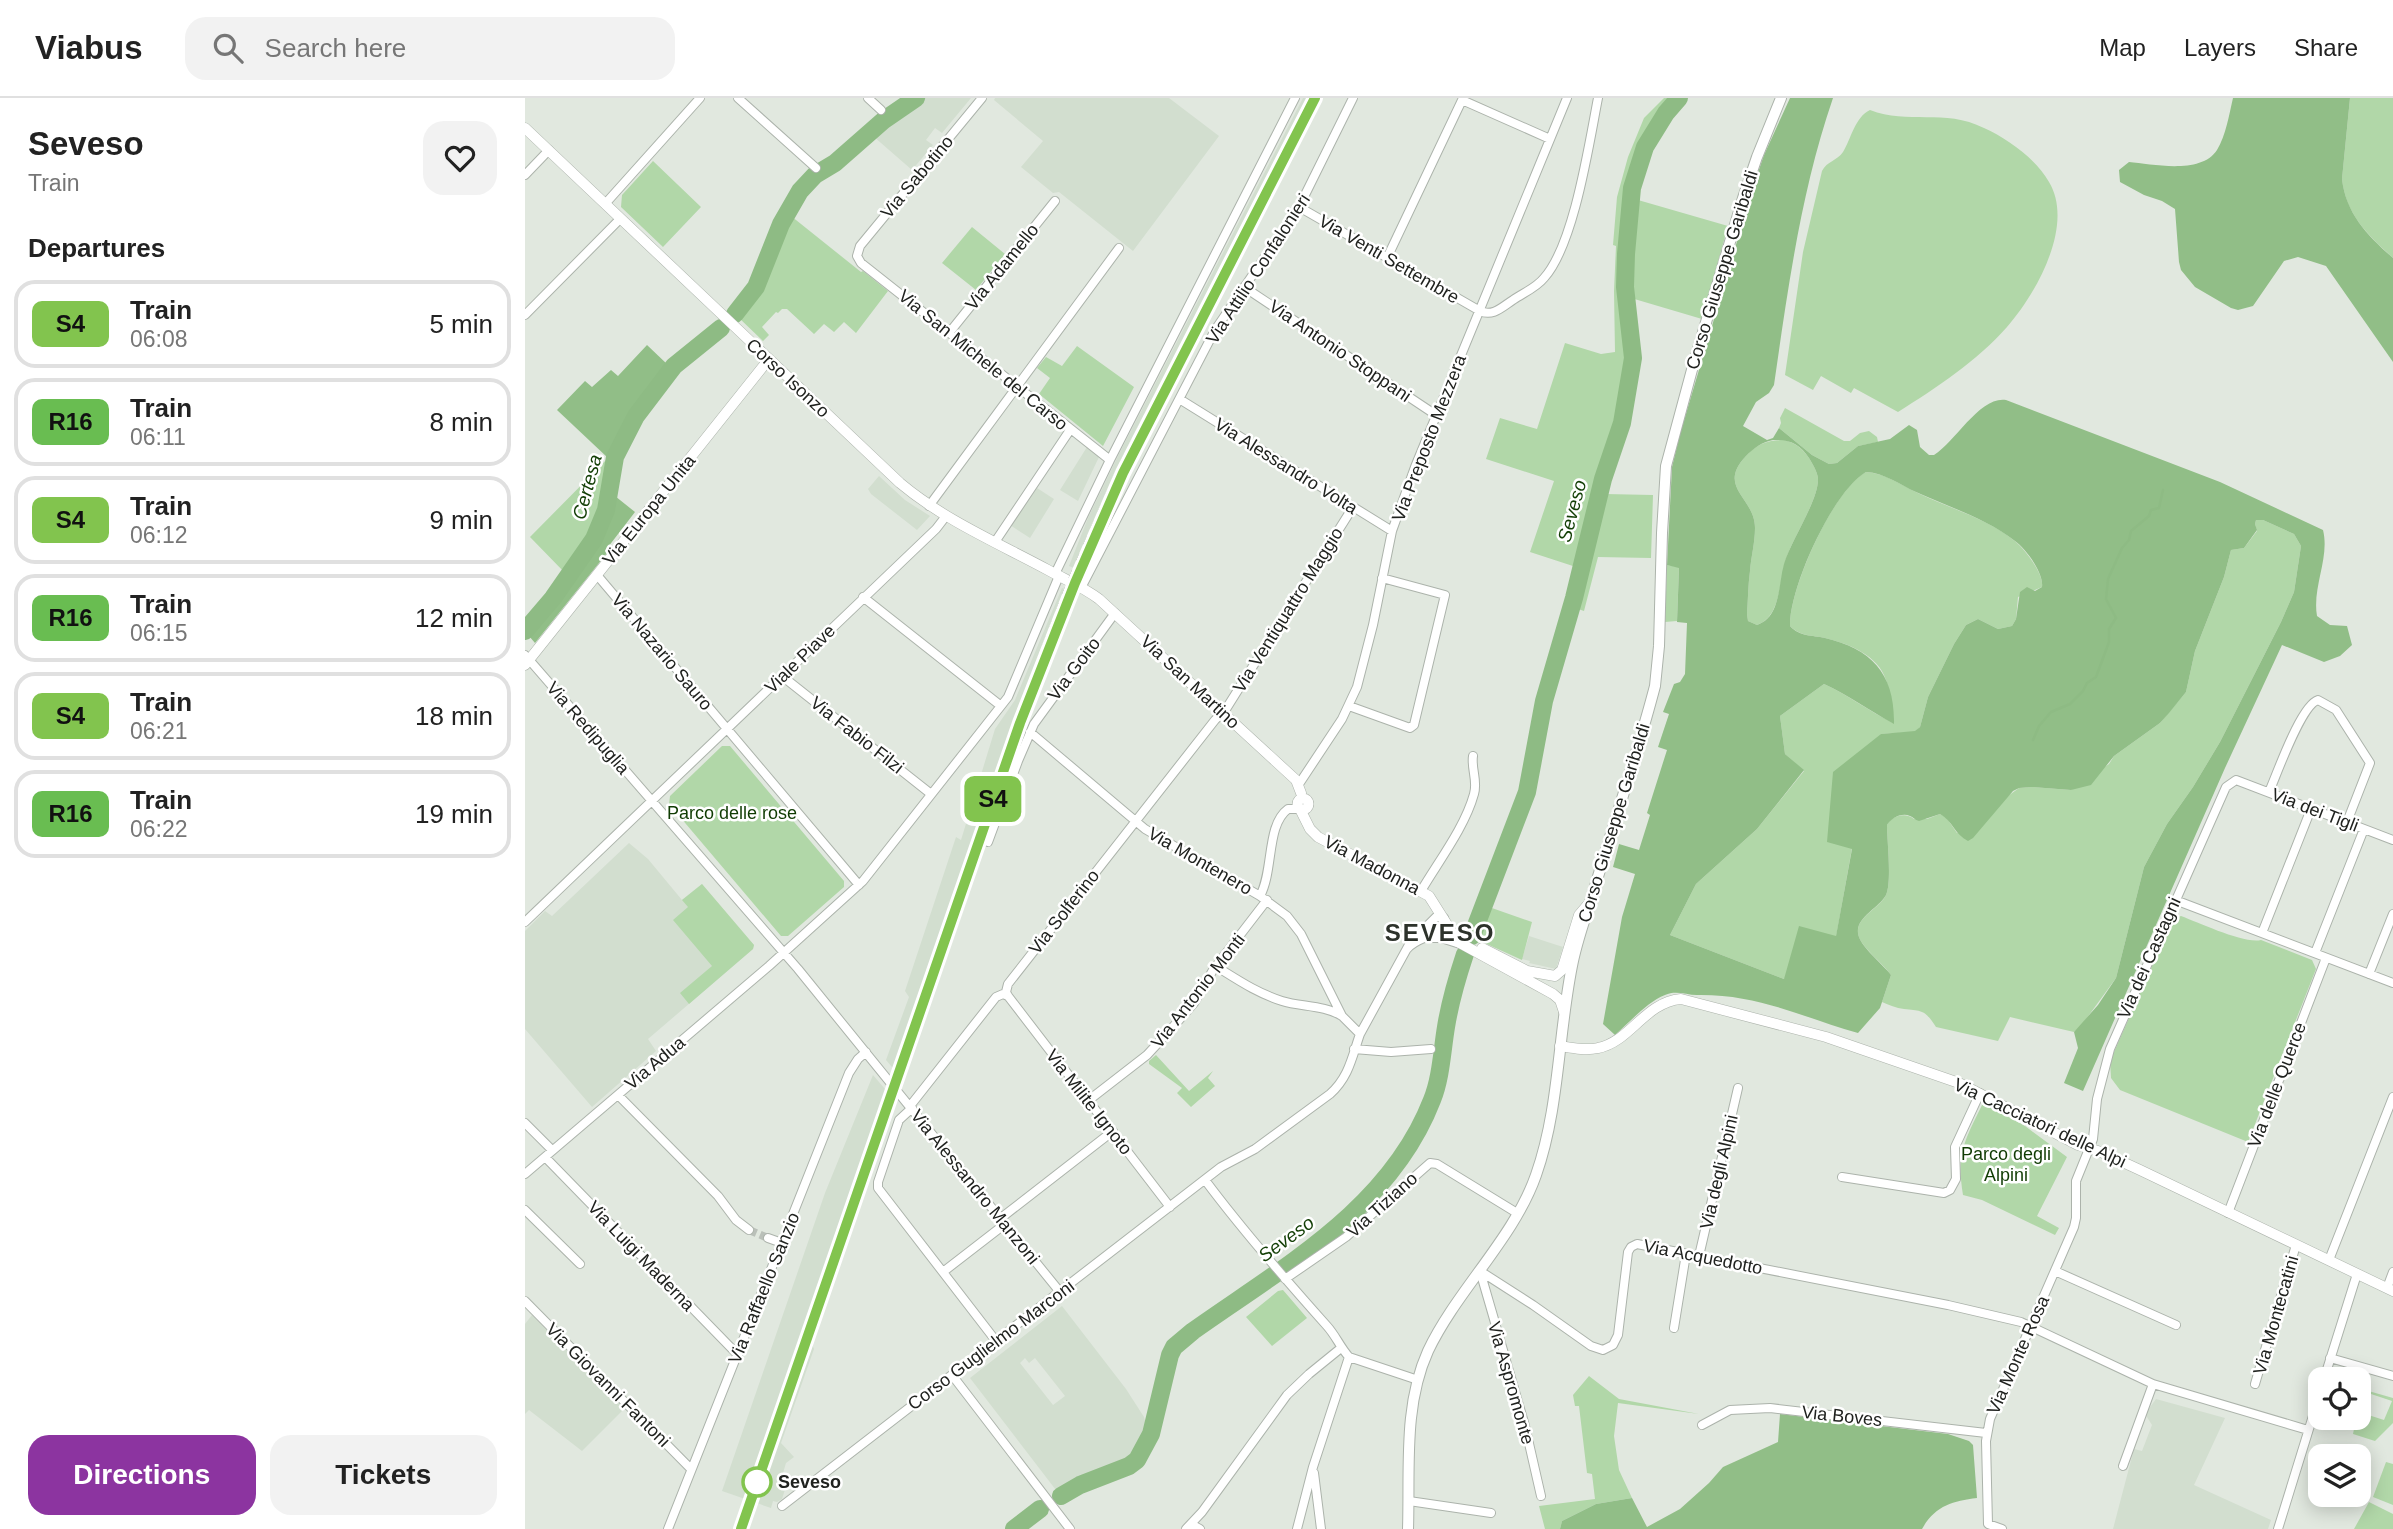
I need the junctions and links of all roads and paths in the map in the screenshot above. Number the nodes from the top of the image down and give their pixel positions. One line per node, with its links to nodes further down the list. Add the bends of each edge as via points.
1 (686, 98): 11 (street)
2 (738, 98): 16 (street)
3 (868, 98): 12 (street)
4 (982, 98): 23 (street, Via Sabotino, via 860,246)
5 (1295, 98): 34 (street, Via Adua)
6 (1353, 98): 20 (street, Via Attilio Confalonieri)
7 (1567, 98): 14 (street, Via Preposto Mezzera)
8 (1598, 98): 26 (street, via 1568,233 1549,272 1539,284 1493,313)
9 (1781, 98): 69 (main road, Corso Giuseppe Garibaldi, via 1747,187 1671,446 1664,485 1654,687)
10 (1462, 99): 14 (street); 24 (street)
11 (697, 101): 19 (street)
12 (881, 110)
13 (525, 128): 15 (street, Corso Isonzo)
14 (1550, 139): 26 (street, Via Preposto Mezzera)
15 (549, 150): 17 (street); 19 (street, Corso Isonzo)
16 (816, 168)
17 (525, 175)
18 (1055, 201): 28 (street, Via Adamello)
19 (605, 204): 21 (street, Corso Isonzo)
20 (1299, 207): 24 (street, Via Venti Settembre); 25 (street, Via Attilio Confalonieri)
21 (620, 219): 27 (street); 29 (street, Corso Isonzo)
22 (1119, 248): 30 (street)
23 (858, 258): 28 (street, Via San Michele del Carso)
24 (1387, 258): 26 (street, Via Venti Settembre)
25 (1244, 286): 31 (street, Via Attilio Confalonieri); 32 (street, Via Antonio Stoppani)
26 (1480, 311): 32 (street, Via Preposto Mezzera)
27 (525, 315)
28 (949, 333): 30 (street, Via San Michele del Carso)
29 (769, 359): 35 (street, Corso Isonzo); 40 (street, Via Europa Unita)
30 (1017, 387): 33 (street, Via San Michele del Carso); 35 (street)
31 (1181, 400): 36 (street, Via Alessandro Volta); 43 (street, Via Attilio Confalonieri)
32 (1436, 415): 38 (street, Via Preposto Mezzera)
33 (1070, 430): 34 (street, Via San Michele del Carso); 39 (street)
34 (1109, 460): 41 (street, Via Adua)
35 (929, 506): 37 (street, Corso Isonzo)
36 (1353, 507): 38 (street, Via Alessandro Volta); 50 (street, Via Ventiquattro Maggio)
37 (946, 516): 39 (street, Corso Isonzo); 44 (street, Viale Piave)
38 (1392, 531): 42 (street, Via Preposto Mezzera)
39 (995, 542): 41 (street, Corso Isonzo)
40 (597, 575): 46 (street, Via Europa Unita); 51 (street, Via Nazario Sauro)
41 (1057, 575): 43 (street, Corso Isonzo); 48 (street, Via Adua, via 1013,687)
42 (1383, 578): 49 (street, Via Preposto Mezzera, via 1362,672); 49 (street, via 1445,595 1414,726)
43 (1081, 586): 45 (street, Via San Martino)
44 (863, 597): 47 (street, Viale Piave); 48 (street)
45 (1115, 613): 50 (street, Via San Martino); 52 (street, Via Goito)
46 (526, 660): 58 (street, Via Redipuglia)
47 (782, 676): 51 (street, Viale Piave); 56 (street, Via Fabio Filzi)
48 (1001, 706): 56 (street, Via Adua)
49 (1349, 706): 57 (street, Via Preposto Mezzera)
50 (1223, 713): 57 (street, Via San Martino); 60 (street, Via Solferino)
51 (727, 729): 58 (street, Viale Piave); 65 (street, Via Nazario Sauro)
52 (1030, 732): 60 (street, Via Montenero); 64 (street, Via Goito)
53 (1473, 756): 66 (street, via 1473,797)
54 (2236, 780): 55 (street, Via dei Tigli); 70 (street, Via dei Castagni, via 2226,787)
55 (2269, 792): 59 (street, Via dei Tigli); 61 (street, via 2298,725 2316,699 2337,712 2370,763)
56 (931, 794): 65 (street, Via Adua)
57 (1302, 797): 66 (street, Via Madonna, via 1313,832); 67 (street, via 1278,819)
58 (652, 801): 72 (street, Viale Piave); 77 (street, Via Redipuglia)
59 (2311, 808): 61 (street, Via dei Tigli); 74 (street)
60 (1134, 821): 67 (street, Via Montenero); 86 (street, Via Solferino, via 1008,984)
61 (2347, 822): 62 (street, Via dei Tigli)
62 (2364, 829): 63 (street, Via dei Tigli); 78 (street)
63 (2393, 840)
64 (988, 842)
65 (859, 885): 77 (street, Via Adua)
66 (1421, 891): 68 (street, Via Madonna)
67 (1264, 898): 80 (street, Via Antonio Monti); 87 (street, Via Montenero, via 1297,928)
68 (1431, 898): 73 (street); 75 (street, via 1434,910)
69 (1591, 898): 82 (street, via 1579,915 1563,968); 84 (main road, Corso Giuseppe Garibaldi)
70 (2175, 900): 74 (street); 102 (street, Via dei Castagni, via 2110,1049)
71 (2393, 914): 81 (street)
72 (525, 922)
73 (1448, 925): 75 (street, via 1436,917); 76 (street, via 1454,938)
74 (2262, 933): 78 (street)
75 (1421, 937): 76 (street); 89 (street, Corso Guglielmo Marconi, via 1407,949)
76 (1468, 945): 82 (street, via 1527,971); 85 (street)
77 (784, 953): 93 (street, Via Alessandro Manzoni); 96 (street, Via Adua)
78 (2315, 953): 79 (street)
79 (2326, 958): 81 (street); 110 (street, Via delle Querce)
80 (1217, 967): 87 (street, via 1271,997); 98 (street, Via Antonio Monti, via 1194,1003 1153,1049)
81 (2369, 974): 83 (street)
82 (1553, 976): 84 (street, via 1563,977)
83 (2393, 983)
84 (1569, 987): 85 (street, via 1560,995); 88 (main road, Corso Giuseppe Garibaldi)
85 (1549, 991): 88 (street, via 1561,1002)
86 (1008, 996): 98 (street, Via Milite Ignoto); 99 (street, Via Solferino, via 996,997)
87 (1342, 1016): 89 (street)
88 (1564, 1017): 90 (main road, Corso Giuseppe Garibaldi)
89 (1360, 1034): 91 (street, Corso Guglielmo Marconi)
90 (1560, 1046): 95 (street, Via Cacciatori delle Alpi, via 1605,1046 1657,1006 1681,999 1826,1037); 109 (main road, Corso Giuseppe Garibaldi, via 1541,1159)
91 (1354, 1049): 92 (street); 106 (street, Corso Guglielmo Marconi, via 1344,1079 1330,1094)
92 (1431, 1049)
93 (866, 1052): 99 (street, Via Alessandro Manzoni); 114 (street, Via Raffaello Sanzio, via 849,1073)
94 (1738, 1088): 117 (street, Via degli Alpini)
95 (1980, 1093): 102 (street, Via Cacciatori delle Alpi); 105 (street, via 1955,1147 1956,1179 1950,1190 1944,1193)
96 (618, 1095): 103 (street, Via Adua); 112 (street)
97 (2393, 1097): 118 (street)
98 (1089, 1100): 101 (street, Via Milite Ignoto)
99 (911, 1107): 111 (street, Via Alessandro Manzoni); 122 (street, Via Solferino, via 899,1120 878,1186)
100 (525, 1123): 103 (street, Via Luigi Maderna)
101 (1113, 1131): 107 (street, Via Milite Ignoto); 111 (street)
102 (2090, 1149): 110 (street, Via Cacciatori delle Alpi); 121 (street, Via Monte Rosa, via 2076,1181 2074,1227)
103 (548, 1154): 104 (street, Via Adua); 134 (street, Via Luigi Maderna)
104 (525, 1174)
105 (1842, 1177)
106 (1205, 1180): 107 (street, Corso Guglielmo Marconi); 125 (street)
107 (1170, 1207): 127 (street, Corso Guglielmo Marconi)
108 (525, 1210): 119 (street)
109 (1517, 1213): 120 (main road, Corso Giuseppe Garibaldi); 125 (street, Via Tiziano, via 1430,1163 1346,1237)
110 (2228, 1213): 115 (street, Via Cacciatori delle Alpi)
111 (1003, 1221): 122 (street); 127 (street, Via Alessandro Manzoni)
112 (750, 1230)
113 (768, 1238): 114 (street)
114 (782, 1243): 134 (street, Via Raffaello Sanzio)
115 (2297, 1245): 118 (street, Via Cacciatori delle Alpi); 142 (street, Via Montecatini)
116 (1686, 1254): 117 (street, Via Acquedotto); 120 (street, Via Acquedotto, via 1637,1244 1630,1247 1618,1335 1613,1345 1602,1350); 131 (street)
117 (1699, 1256): 129 (street, Via Acquedotto)
118 (2329, 1261): 124 (street, Via Cacciatori delle Alpi)
119 (580, 1264)
120 (1480, 1271): 140 (main road, Corso Giuseppe Garibaldi, via 1447,1317); 149 (street, Via Aspromonte)
121 (2055, 1271): 129 (street, Via Monte Rosa); 130 (street)
122 (943, 1272): 132 (street)
123 (2393, 1272): 126 (street)
124 (2357, 1274): 126 (street, Via Cacciatori delle Alpi); 136 (street)
125 (1284, 1277): 133 (street)
126 (2390, 1290)
127 (1060, 1292): 132 (street, Corso Guglielmo Marconi)
128 (525, 1301): 148 (street, Via Giovanni Fantoni)
129 (2030, 1325): 141 (street, Via Acquedotto); 145 (street, Via Monte Rosa)
130 (2176, 1325)
131 (1674, 1328)
132 (996, 1340): 138 (street, Corso Guglielmo Marconi)
133 (1341, 1348): 135 (street); 153 (street, via 1287,1395)
134 (738, 1354): 148 (street, Via Raffaello Sanzio)
135 (1349, 1357): 140 (street); 147 (street)
136 (2330, 1358): 137 (street); 139 (street)
137 (2327, 1367)
138 (951, 1375): 151 (street, Corso Guglielmo Marconi); 155 (street)
139 (2393, 1376)
140 (1418, 1380): 150 (main road, Corso Giuseppe Garibaldi)
141 (2153, 1384): 144 (street, Via Acquedotto); 146 (street)
142 (2255, 1384)
143 (1702, 1425): 145 (street, Via Boves, via 1730,1410 1770,1408)
144 (2308, 1430): 161 (street)
145 (1986, 1433): 160 (street, Via Monte Rosa, via 1988,1524)
146 (2123, 1466)
147 (1313, 1467): 157 (street); 158 (street)
148 (690, 1468): 154 (street, Via Raffaello Sanzio)
149 (1541, 1496)
150 (1409, 1500): 152 (street); 159 (main road, Corso Giuseppe Garibaldi)
151 (782, 1506)
152 (1491, 1513)
153 (1188, 1526): 156 (street)
154 (668, 1529)
155 (1070, 1529)
156 (1200, 1529)
157 (1297, 1529)
158 (1321, 1529)
159 (1408, 1529)
160 (2002, 1529)
161 (2278, 1529)

